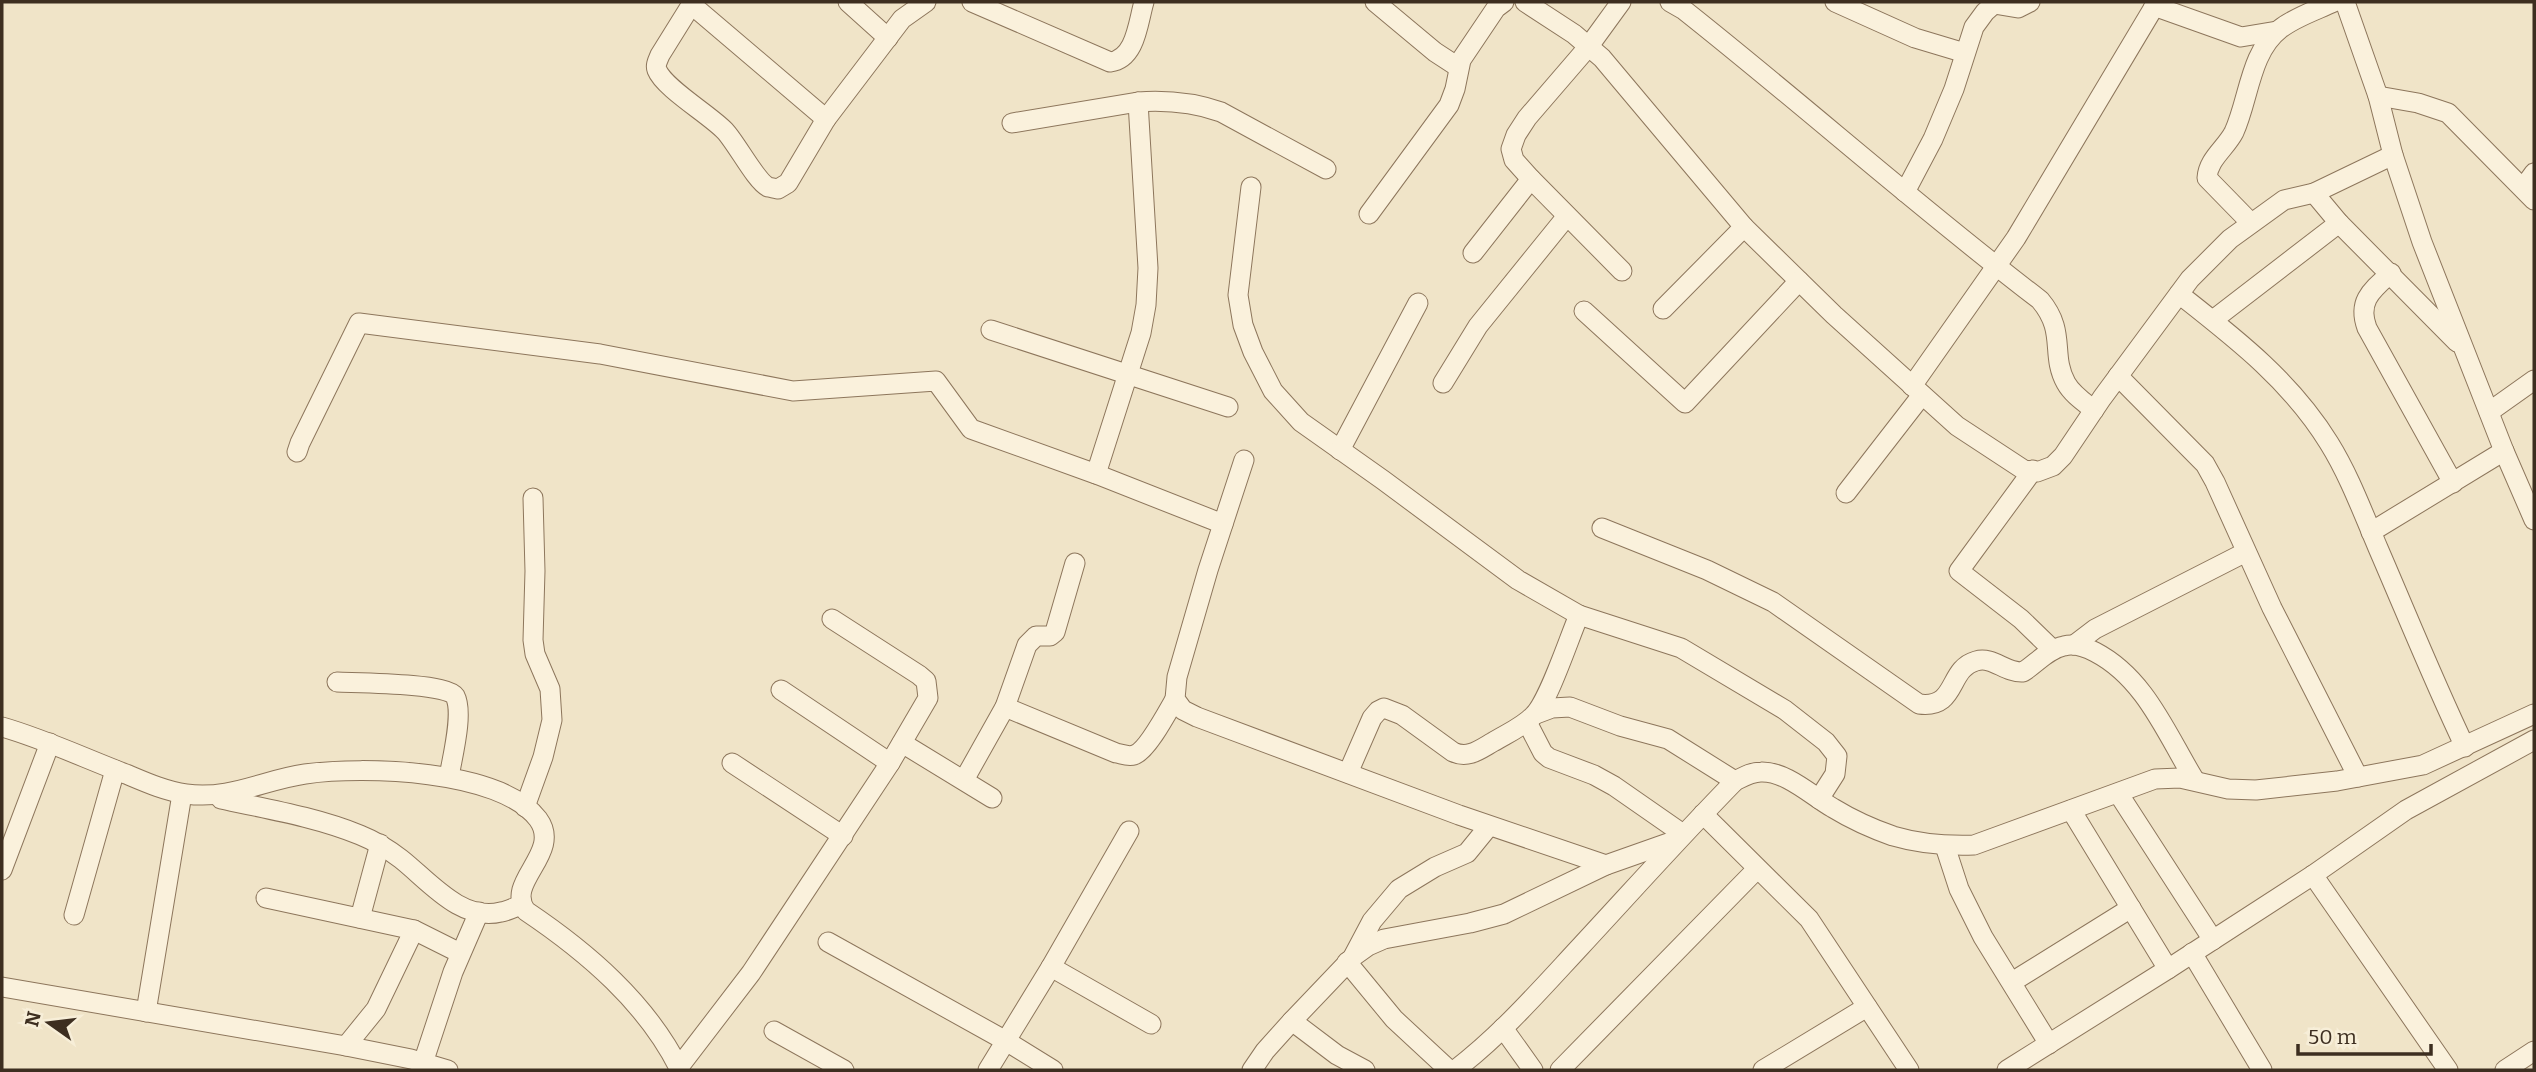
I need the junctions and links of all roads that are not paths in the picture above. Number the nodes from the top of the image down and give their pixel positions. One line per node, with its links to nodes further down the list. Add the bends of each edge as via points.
1 (848, 2): 18 (street)
2 (972, 2): 3 (street, via 1110,62 1118,61 1131,46)
3 (1144, 2)
4 (1375, 2): 21 (street)
5 (1504, 2): 21 (street)
6 (1525, 2): 19 (street)
7 (1621, 2): 19 (street)
8 (1670, 2): 31 (street, via 1775,82)
9 (1835, 2): 20 (street, via 1915,38)
10 (2030, 2): 15 (street, via 2018,8)
11 (2334, 2): 17 (street)
12 (2345, 2): 22 (street)
13 (693, 3): 24 (street); 24 (street, via 660,55 657,70 719,124 768,187 778,189 788,183)
14 (919, 3): 18 (street)
15 (2001, 3): 20 (street, via 1989,6 1980,17)
16 (2156, 4): 17 (street, via 2241,37); 39 (street)
17 (2277, 31): 35 (street, via 2262,54 2234,132 2208,170 2207,178)
18 (888, 38): 24 (street)
19 (1589, 46): 28 (street, via 1516,135 1511,149 1514,160); 37 (street)
20 (1965, 53): 31 (street, via 1933,139)
21 (1458, 67): 33 (street, via 1449,105)
22 (2378, 96): 26 (street); 30 (street, via 2448,113)
23 (1139, 102): 25 (street); 27 (street, via 1183,103 1221,112); 50 (street, via 1148,268 1144,314)
24 (826, 119)
25 (1012, 123)
26 (2393, 155): 32 (street); 49 (street)
27 (1326, 169)
28 (1531, 179): 34 (street); 38 (street)
29 (1251, 187): 58 (street, via 1238,295 1242,325 1273,391 1301,422)
30 (2531, 187)
31 (1905, 192): 39 (street)
32 (2314, 192): 35 (street, via 2284,200); 36 (street)
33 (1369, 214)
34 (1567, 216): 40 (street); 53 (street, via 1478,326)
35 (2251, 223): 43 (street)
36 (2339, 223): 41 (street); 47 (street)
37 (1744, 227): 42 (street); 45 (street)
38 (1473, 253)
39 (1996, 267): 54 (street); 56 (street, via 2049,311 2067,384)
40 (1622, 271)
41 (2391, 273): 49 (street); 64 (street, via 2368,295 2363,317)
42 (1800, 281): 46 (street, via 1685,403); 54 (street)
43 (2179, 294): 47 (street); 51 (street)
44 (1418, 303): 58 (street)
45 (1663, 309)
46 (1584, 310)
47 (2213, 320): 70 (street, via 2264,362 2328,442)
48 (991, 330): 50 (street)
49 (2467, 353): 57 (street)
50 (1128, 373): 55 (street); 63 (street)
51 (2118, 376): 56 (street); 71 (street, via 2204,464)
52 (2534, 380): 57 (street)
53 (1443, 383)
54 (1917, 391): 62 (street, via 2007,461 2024,471); 65 (street)
55 (1228, 407)
56 (2094, 410): 62 (street, via 2053,466)
57 (2489, 412): 59 (street)
58 (1340, 450): 73 (street, via 1518,580)
59 (2504, 451): 64 (street); 67 (street)
60 (298, 452): 63 (street, via 359,323 600,354 793,391 936,381 971,429)
61 (1244, 460): 68 (street)
62 (2033, 470): 76 (street, via 1959,570)
63 (1096, 474): 68 (street)
64 (2453, 483): 70 (street)
65 (1846, 493)
66 (533, 498): 102 (street, via 533,640 550,689 552,720)
67 (2534, 520)
68 (1223, 524): 79 (street, via 1177,677)
69 (1602, 528): 76 (street, via 1773,602 1919,704 1930,706 1944,699 1972,662 1989,661 2007,671 2023,672)
70 (2371, 533): 87 (street)
71 (2246, 552): 75 (street, via 2095,629); 93 (street)
72 (1075, 563): 80 (street, via 1055,632 1031,638)
73 (1579, 615): 82 (street); 101 (street, via 1681,648 1785,710 1837,756 1835,774)
74 (832, 619): 86 (street, via 926,681 928,698)
75 (2074, 645): 76 (street); 94 (street, via 2113,662 2140,688)
76 (2053, 650)
77 (337, 682): 92 (street, via 451,692 457,720)
78 (781, 690): 88 (street)
79 (1175, 699): 80 (street, via 1151,738 1134,755 1116,753); 91 (street, via 1197,717)
80 (1005, 707): 95 (street)
81 (2534, 714): 87 (street)
82 (1531, 718): 91 (street, via 1479,750 1460,755 1402,715 1384,708 1372,718); 96 (street, via 1552,708 1570,707 1668,739); 108 (street, via 1549,758 1614,786)
83 (2, 727): 85 (street)
84 (2534, 740): 114 (street, via 2406,810)
85 (50, 743): 90 (street); 113 (street)
86 (902, 743): 88 (street); 95 (street)
87 (2465, 747): 93 (street, via 2423,765)
88 (890, 762): 107 (street)
89 (732, 763): 107 (street)
90 (115, 770): 98 (street); 119 (street)
91 (1348, 773): 105 (street)
92 (449, 777): 99 (street, via 384,772 304,774); 102 (street, via 490,789)
93 (2358, 777): 94 (street, via 2256,790 2228,789)
94 (2194, 779): 97 (street, via 2155,779)
95 (964, 780): 100 (street)
96 (1735, 782): 101 (street, via 1760,772 1773,774); 104 (street)
97 (2118, 793): 103 (street); 122 (street)
98 (182, 794): 99 (street); 132 (street)
99 (210, 796): 109 (street, via 319,821)
100 (992, 798)
101 (1819, 799): 110 (street, via 1891,835)
102 (525, 807): 116 (street, via 544,831 539,860 522,887)
103 (2071, 810): 110 (street, via 1973,845); 117 (street)
104 (1703, 814): 108 (street); 112 (street)
105 (1489, 826): 111 (street); 126 (street, via 1468,853 1399,889 1372,921)
106 (1129, 831): 127 (street)
107 (843, 836): 142 (street, via 751,973)
108 (1681, 837): 111 (street); 135 (street)
109 (380, 844): 118 (street, via 447,898); 120 (street)
110 (1945, 846): 129 (street, via 1964,899)
111 (1606, 865): 126 (street, via 1503,914 1384,939)
112 (1757, 869): 131 (street, via 1809,919); 152 (street)
113 (2, 870)
114 (2313, 875): 122 (street); 157 (street)
115 (266, 898): 120 (street)
116 (521, 905): 118 (street, via 500,913); 142 (street, via 602,969 647,1020)
117 (2131, 908): 128 (street); 129 (street)
118 (479, 912): 124 (street)
119 (74, 915)
120 (360, 918): 121 (street)
121 (414, 930): 124 (street); 139 (street, via 376,1009)
122 (2213, 940): 125 (street)
123 (828, 942): 137 (street)
124 (460, 953): 141 (street)
125 (2192, 953): 128 (street); 156 (street)
126 (1351, 959): 133 (street); 149 (street, via 1394,1018)
127 (1051, 967): 134 (street); 137 (street)
128 (2168, 969): 138 (street)
129 (2012, 982): 138 (street)
130 (2, 987): 132 (street)
131 (1867, 1007): 153 (street); 154 (street)
132 (146, 1012): 139 (street)
133 (1292, 1021): 147 (street); 148 (street)
134 (1151, 1024)
135 (1503, 1028): 150 (street); 151 (street)
136 (774, 1031): 144 (street)
137 (1006, 1041): 145 (street); 146 (street)
138 (2049, 1044): 155 (street)
139 (346, 1046): 141 (street)
140 (2534, 1051): 158 (street)
141 (414, 1064): 143 (street)
142 (679, 1069)
143 (448, 1070)
144 (844, 1070)
145 (988, 1070)
146 (1053, 1070)
147 (1252, 1070)
148 (1364, 1070)
149 (1449, 1070)
150 (1455, 1070)
151 (1533, 1070)
152 (1560, 1070)
153 (1763, 1070)
154 (1909, 1070)
155 (2007, 1070)
156 (2262, 1070)
157 (2448, 1070)
158 (2505, 1070)

